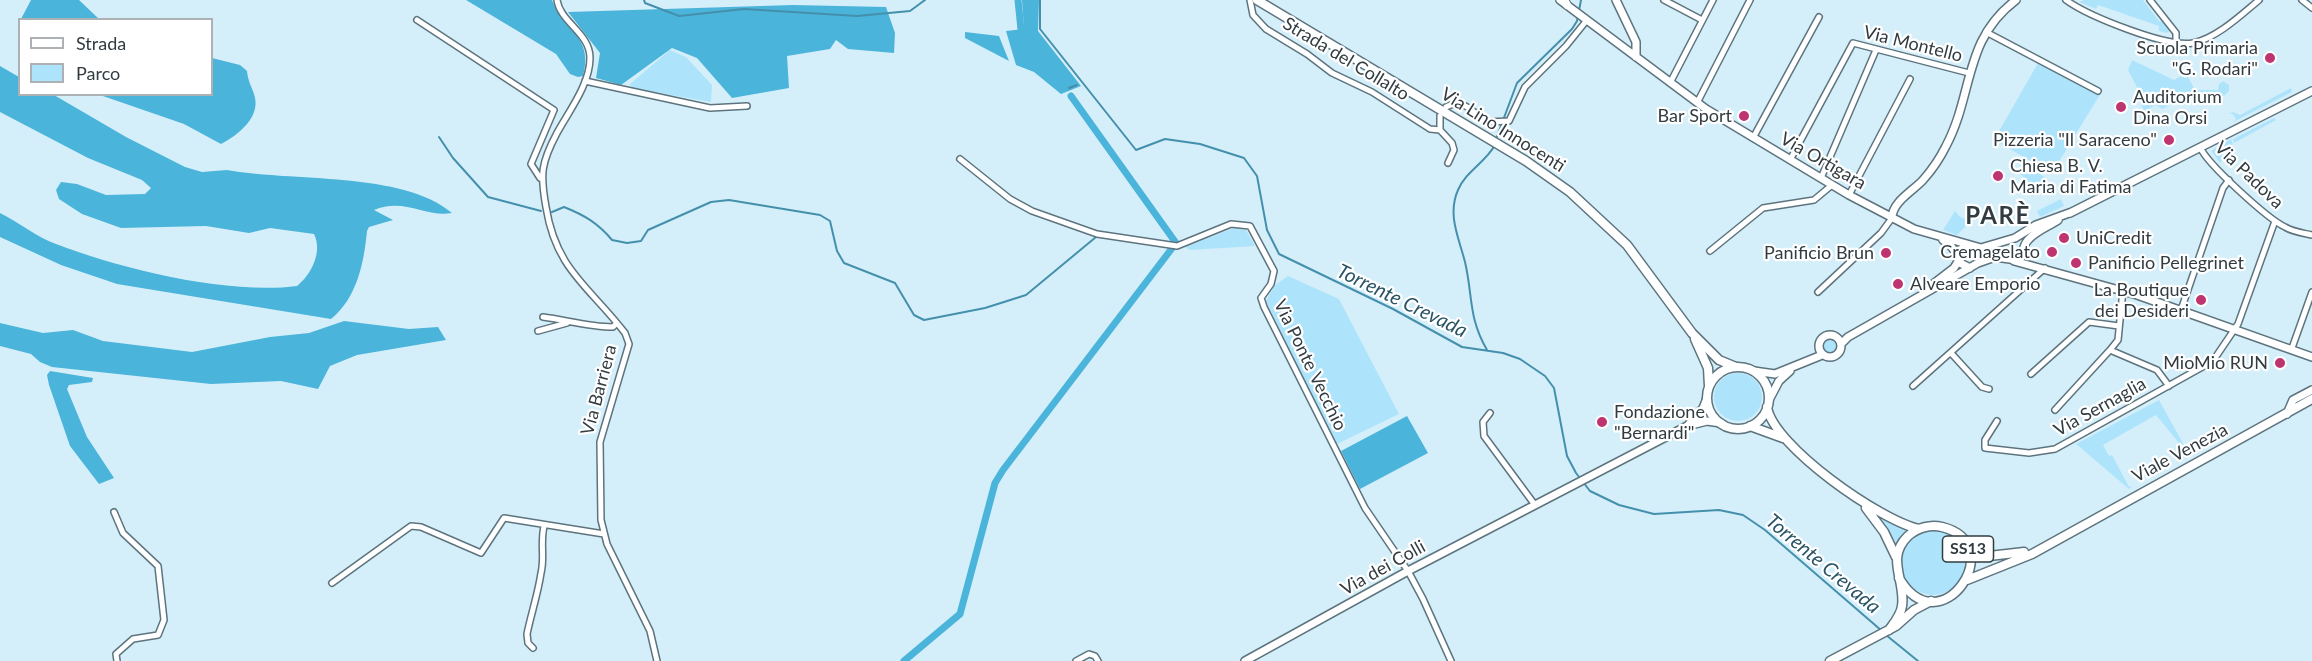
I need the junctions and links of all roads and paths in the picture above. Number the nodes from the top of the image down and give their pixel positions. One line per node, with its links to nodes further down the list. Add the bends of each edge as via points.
1 (556, 0): 25 (street, Via Barriera, via 591,55)
2 (1250, 0): 33 (street, Strada del Collalto, via 1253,15 1266,29 1347,82 1372,92 1430,129)
3 (1257, 0): 74 (main road, Via Lino Innocenti, via 1482,134 1570,192 1627,245)
4 (1616, 0): 22 (street, via 1636,42)
5 (1664, 0): 18 (street)
6 (1713, 0): 18 (street)
7 (1750, 0): 29 (street)
8 (2016, 0): 19 (street)
9 (2066, 0): 20 (street, via 2094,16)
10 (2150, 0): 20 (street, via 2176,33)
11 (2259, 0): 20 (street, via 2203,40)
12 (2302, 0): 14 (street)
13 (1566, 4): 16 (street, Via Ortigara)
14 (2311, 6)
15 (1819, 16): 34 (street)
16 (1585, 18): 22 (street, Via Ortigara); 31 (street, via 1566,46 1525,87 1513,117 1506,122 1482,119 1456,102)
17 (417, 20): 40 (street, Via Barriera, via 554,110 531,164)
18 (1702, 20): 26 (street)
19 (1986, 32): 23 (street); 27 (street)
20 (2176, 43)
21 (1876, 50): 23 (street, Via Montello); 37 (street, Via Montello, via 1853,43 1850,46); 39 (street)
22 (1636, 57): 26 (street, Via Ortigara)
23 (1969, 73): 44 (street, via 1946,147 1924,179)
24 (1910, 79): 43 (street)
25 (585, 81): 30 (street, via 710,108); 40 (street, Via Barriera, via 546,154)
26 (1670, 83): 29 (street, Via Ortigara)
27 (2098, 91)
28 (2312, 91): 35 (street)
29 (1697, 103): 34 (street, Via Ortigara)
30 (747, 106)
31 (1446, 106)
32 (1440, 117): 33 (street)
33 (1440, 130): 38 (street, via 1453,146 1453,157)
34 (1753, 138): 37 (street, Via Ortigara)
35 (2200, 147): 41 (street, Via Padova); 46 (street)
36 (960, 159): 110 (street, Via Ponte Vecchio, via 1032,211 1097,234 1178,246 1231,224 1250,226 1275,271 1261,298 1264,307 1365,508)
37 (1790, 160): 39 (street, Via Ortigara)
38 (1448, 163)
39 (1821, 178): 42 (street, Via Ortigara)
40 (541, 179): 70 (street, Via Barriera, via 557,250)
41 (2229, 180): 48 (street, Via Padova); 67 (street)
42 (1832, 185): 43 (street, Via Ortigara); 56 (street, via 1814,200 1762,208)
43 (1849, 195): 45 (street, Via Ortigara)
44 (1900, 201): 45 (street); 47 (street)
45 (1878, 210): 47 (street, Via Ortigara)
46 (2072, 212): 51 (street, via 2036,225); 55 (street, via 2030,237)
47 (1892, 218): 50 (street, Via Ortigara); 64 (street)
48 (2275, 221): 49 (street, Via Padova); 72 (street, Via Sernaglia)
49 (2312, 235)
50 (1938, 237): 53 (street, Via Ortigara); 57 (street, Via Ortigara, via 1951,246)
51 (2015, 238): 52 (street); 55 (street)
52 (2003, 242): 54 (street); 58 (street, via 2001,248)
53 (1968, 245): 54 (street); 57 (street)
54 (1976, 248): 59 (street)
55 (2024, 249): 58 (street, via 2020,258); 60 (street)
56 (1710, 251)
57 (1958, 258): 61 (street); 66 (street, via 1954,268)
58 (2008, 259): 59 (street, via 1991,258); 60 (street)
59 (1978, 263): 61 (street)
60 (2032, 264): 62 (street)
61 (1970, 268): 66 (street)
62 (2045, 268): 63 (street); 79 (street)
63 (2123, 290): 67 (street); 71 (street)
64 (1818, 292)
65 (2312, 292): 76 (street)
66 (1920, 296): 75 (street)
67 (2181, 310): 72 (street)
68 (543, 317): 69 (street)
69 (567, 323): 70 (street, via 613,327); 73 (street)
70 (617, 323): 106 (street, Via Barriera, via 629,348 600,442)
71 (2120, 326): 77 (street, via 2118,340); 84 (street, via 2089,322)
72 (2236, 329): 76 (street); 87 (street, Via Sernaglia, via 2209,365)
73 (538, 331)
74 (1692, 333): 81 (main road, Via Lino Innocenti, via 1719,360); 85 (main road, Via Lino Innocenti, via 1708,368)
75 (1839, 341): 78 (street, via 1826,336 1820,341); 78 (street, via 1836,356 1829,357)
76 (2292, 348): 80 (street)
77 (2110, 350): 87 (street, via 2157,370); 93 (street)
78 (1821, 351): 82 (street)
79 (1950, 353): 86 (street); 88 (street, via 1982,387)
80 (2312, 357)
81 (1736, 367): 83 (main road); 85 (main road, via 1720,373)
82 (1794, 368): 83 (street, via 1775,374); 92 (street, via 1779,381)
83 (1754, 371): 92 (main road, via 1765,383)
84 (2031, 374)
85 (1709, 386): 90 (main road)
86 (1913, 386)
87 (2169, 386): 96 (street, Via Sernaglia, via 2046,452 1985,448 1985,440)
88 (1989, 389)
89 (2312, 390): 95 (street, via 2293,400)
90 (1707, 398): 97 (main road, via 1709,408); 98 (street)
91 (2312, 399): 95 (main road, Viale Venezia)
92 (1768, 403): 99 (main road, via 1764,415); 100 (main road, via 1772,424)
93 (2055, 410)
94 (1490, 413): 102 (street, via 1483,422 1484,436)
95 (2286, 414): 107 (main road, Viale Venezia / SS13)
96 (1997, 421)
97 (1721, 423): 98 (street, via 1707,420); 99 (main road, via 1735,429)
98 (1687, 426): 102 (street, Via dei Colli)
99 (1750, 426): 100 (main road)
100 (1786, 439): 101 (main road)
101 (1862, 503): 105 (main road, via 1891,520); 109 (main road, via 1884,532)
102 (1535, 505): 110 (street, Via dei Colli)
103 (114, 513): 117 (street, via 123,533 158,567 164,620 158,635 133,639 117,654)
104 (544, 526): 106 (street); 113 (street, via 504,518 481,553 421,526 411,526); 116 (street, via 540,544 542,572 527,634)
105 (1919, 529): 108 (main road, Viale Venezia / SS13, via 1943,527 1958,535); 109 (main road, SS13, via 1901,545)
106 (604, 534): 118 (street, Via Barriera, via 650,631)
107 (2063, 536): 108 (main road, Viale Venezia / SS13, via 2005,556 1989,556); 112 (main road, Viale Venezia / SS13, via 2032,554)
108 (1968, 548): 112 (main road, SS13, via 1971,569)
109 (1896, 557): 111 (main road)
110 (1408, 571): 121 (street, Via dei Colli); 122 (street)
111 (1899, 578): 114 (main road, via 1912,594); 115 (main road, via 1902,608)
112 (1967, 579): 114 (main road, Viale Venezia / SS13, via 1953,596)
113 (332, 583)
114 (1931, 601): 115 (main road, Viale Venezia / SS13)
115 (1889, 630): 123 (main road, SS13)
116 (533, 648)
117 (117, 661)
118 (657, 661)
119 (1076, 661): 120 (street, via 1089,654)
120 (1098, 661)
121 (1246, 661)
122 (1451, 661)
123 (1830, 661)

